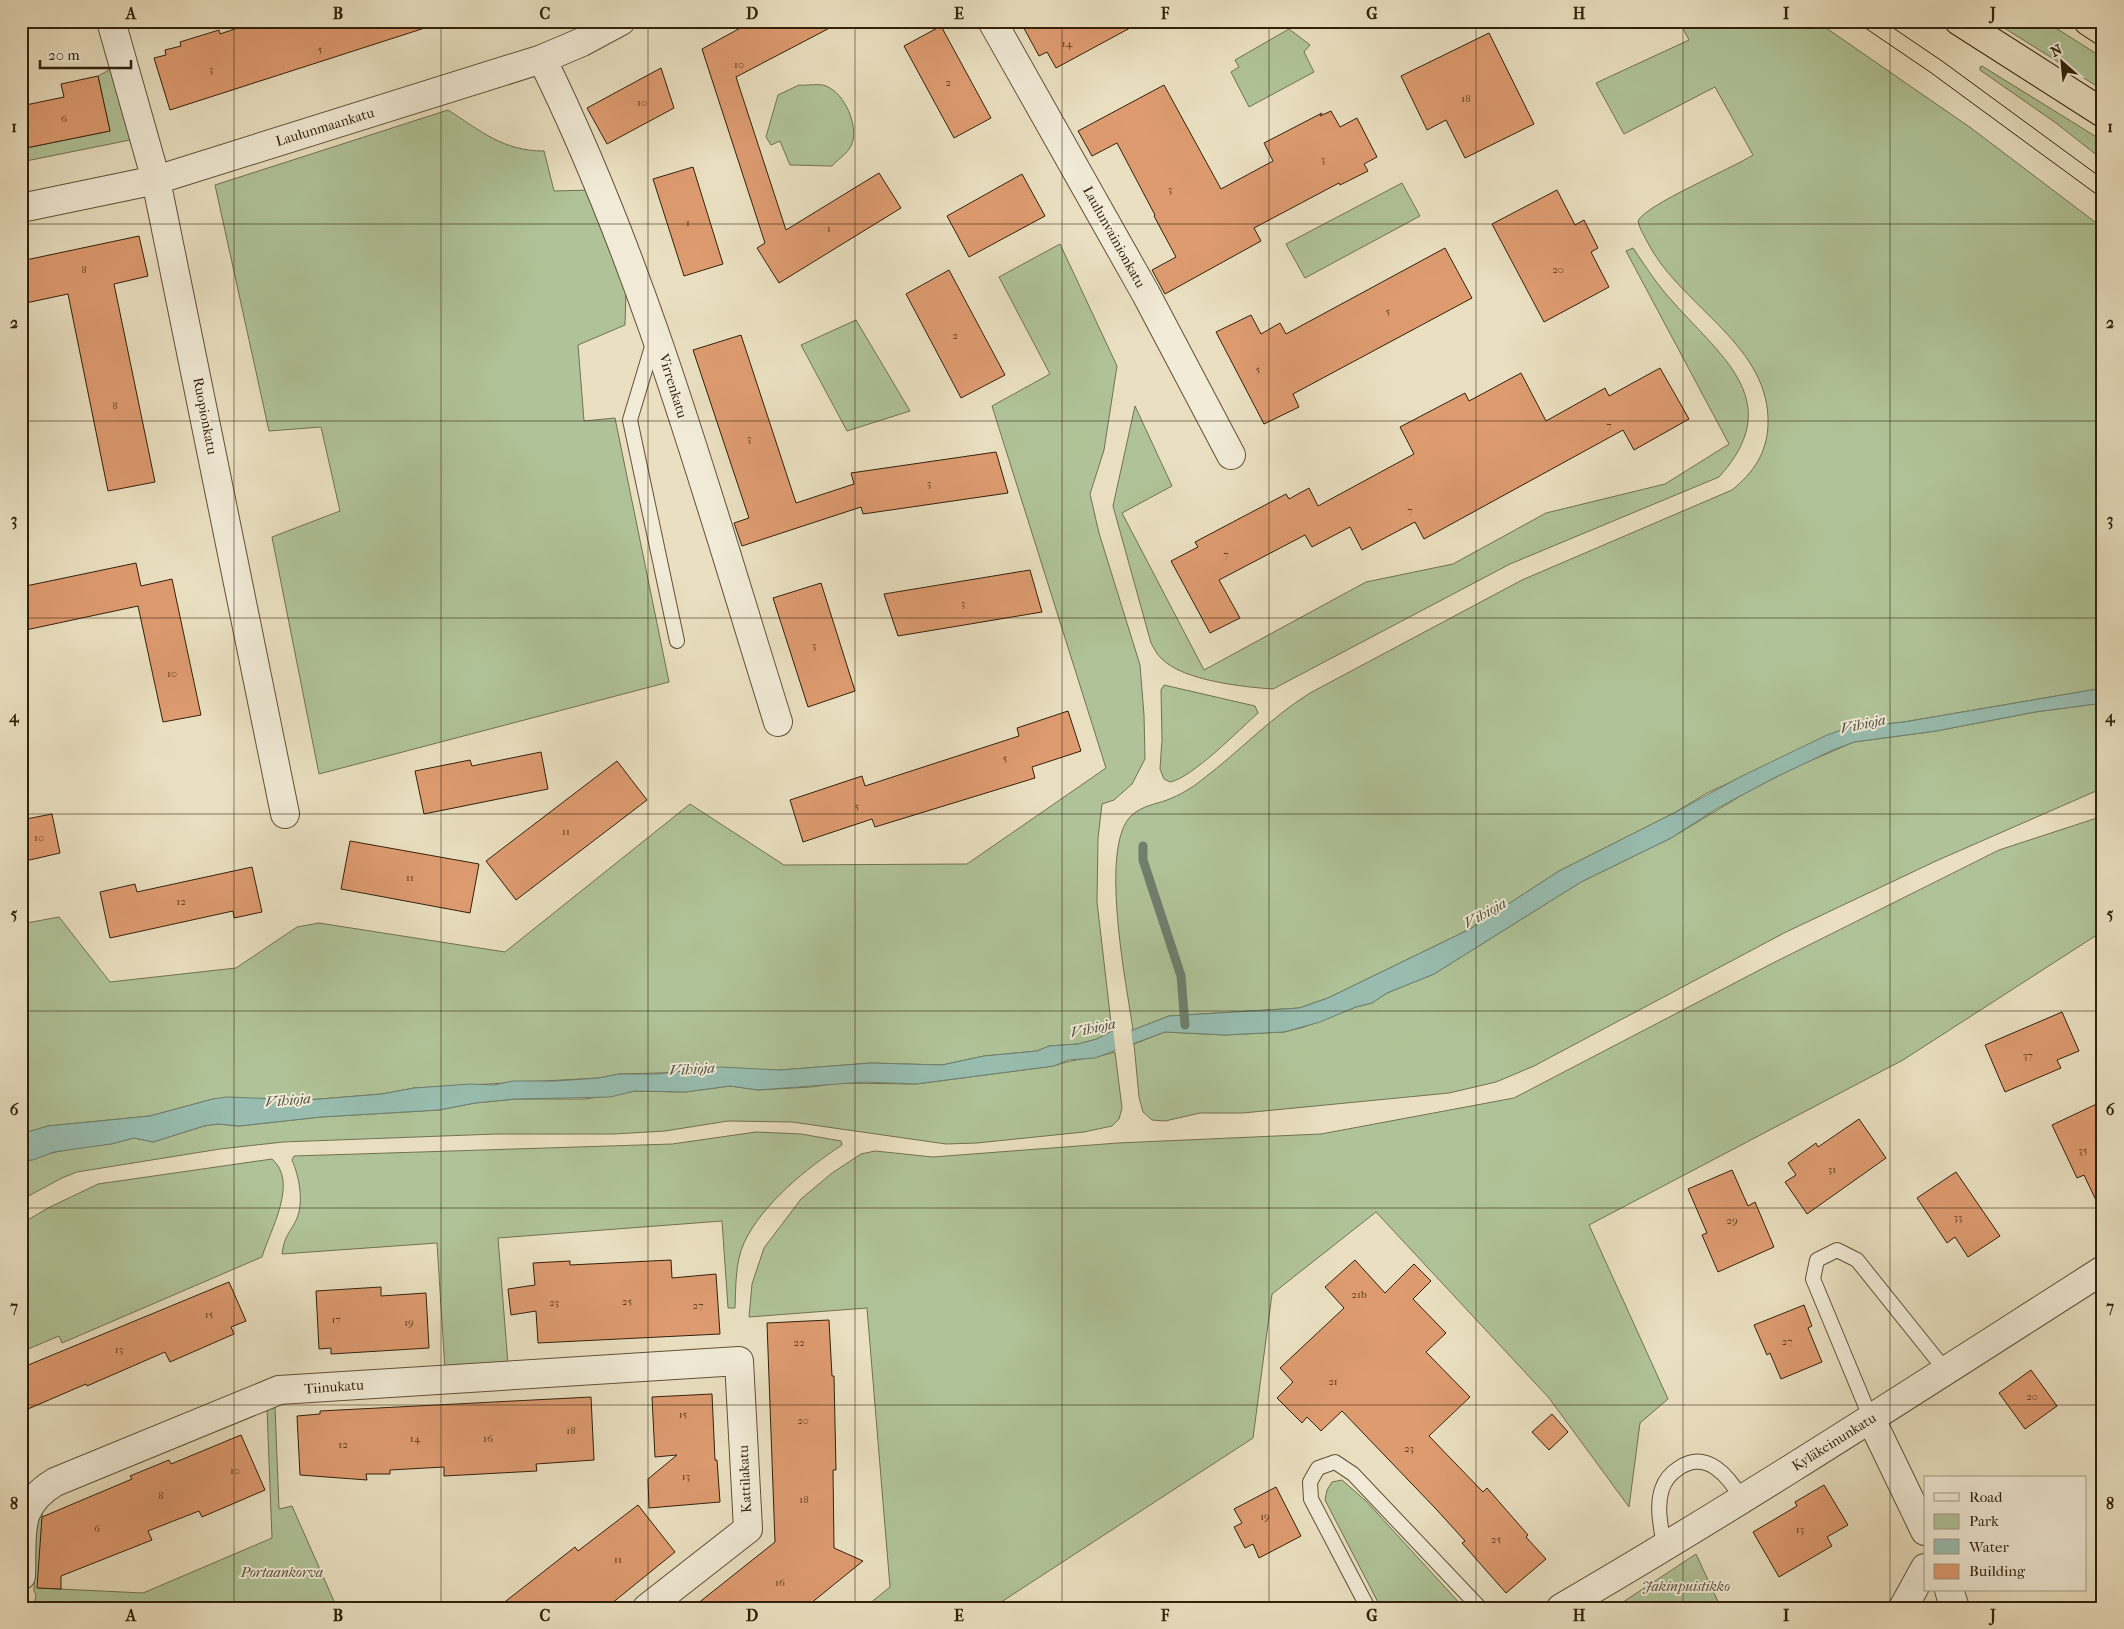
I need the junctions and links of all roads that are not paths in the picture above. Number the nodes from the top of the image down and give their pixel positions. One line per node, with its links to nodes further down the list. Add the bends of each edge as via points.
1 (111, 21): 9 (street, Ruopionkatu)
2 (621, 21): 7 (street, Laulunmaankatu)
3 (992, 21): 12 (street, Laulunvainionkatu, via 1146,294)
4 (1959, 21): 8 (highway)
5 (2088, 21): 6 (highway)
6 (2103, 31)
7 (542, 59): 9 (street, Laulunmaankatu); 11 (street, Virrenkatu, via 572,120)
8 (2103, 113)
9 (156, 180): 10 (street, Laulunmaankatu); 15 (street, Ruopionkatu)
10 (21, 208)
11 (656, 332): 13 (lane, via 630,420); 14 (street, Virrenkatu)
12 (1232, 455)
13 (677, 641)
14 (778, 722)
15 (285, 814)
16 (2103, 1270): 18 (street, Kyläkeinunkatu)
17 (739, 1361): 24 (street, Tiinukatu, via 279,1390 42,1490 32,1499 23,1522); 26 (street, Kattilakatu, via 748,1529)
18 (1946, 1371): 19 (street, Kyläkeinunkatu); 19 (lane, via 1857,1260 1836,1250 1817,1260 1813,1278)
19 (1871, 1419): 20 (street, Kyläkeinunkatu); 21 (street)
20 (1742, 1499): 22 (street, Kyläkeinunkatu); 22 (lane, via 1728,1477 1713,1465 1696,1462 1684,1465 1673,1472 1662,1488 1659,1520)
21 (1924, 1529)
22 (1664, 1546): 29 (street, Kyläkeinunkatu)
23 (1924, 1570): 30 (street)
24 (21, 1576)
25 (1950, 1592): 31 (street)
26 (647, 1608)
27 (1368, 1608): 28 (lane, via 1312,1500 1310,1482 1318,1468 1335,1462 1353,1474)
28 (1480, 1608)
29 (1561, 1608)
30 (1903, 1608)
31 (1955, 1608)

